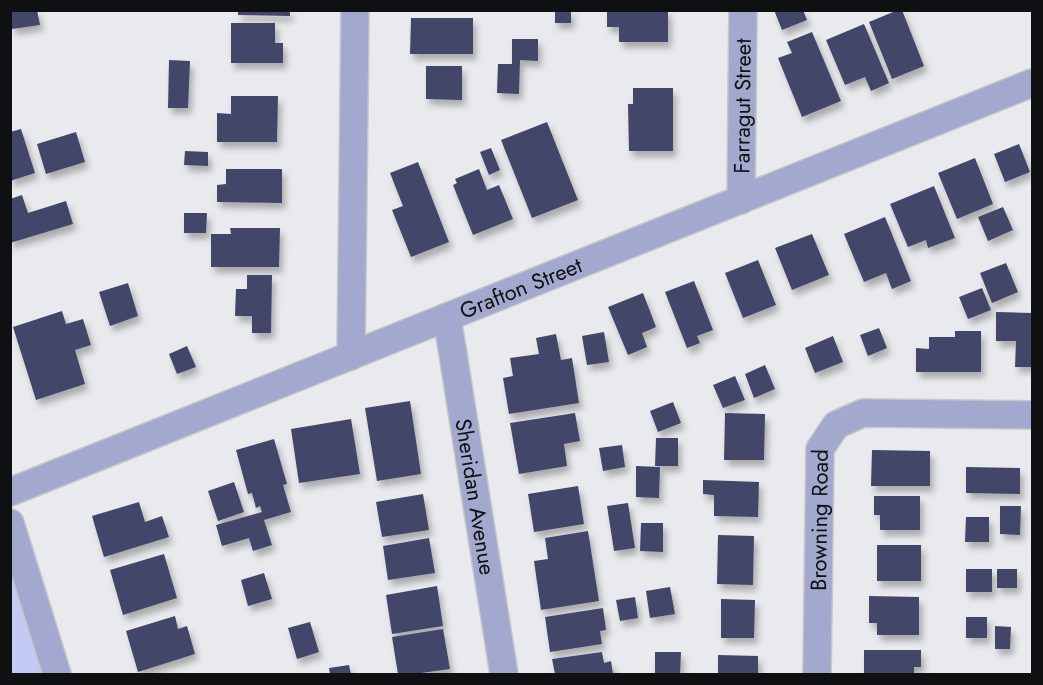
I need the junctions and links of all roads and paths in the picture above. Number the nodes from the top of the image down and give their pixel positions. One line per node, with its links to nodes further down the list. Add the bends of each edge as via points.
1 (355, 10): 6 (street)
2 (743, 10): 4 (street, Farragut Street)
3 (1032, 83): 4 (street, Grafton Street)
4 (741, 200): 5 (street, Grafton Street)
5 (447, 317): 6 (street, Grafton Street); 11 (street, Sheridan Avenue)
6 (351, 356): 8 (street, Grafton Street)
7 (1032, 415): 12 (street, Browning Road, via 863,413 836,425 820,449)
8 (10, 492)
9 (10, 523): 10 (street)
10 (57, 675)
11 (504, 675)
12 (817, 675)

